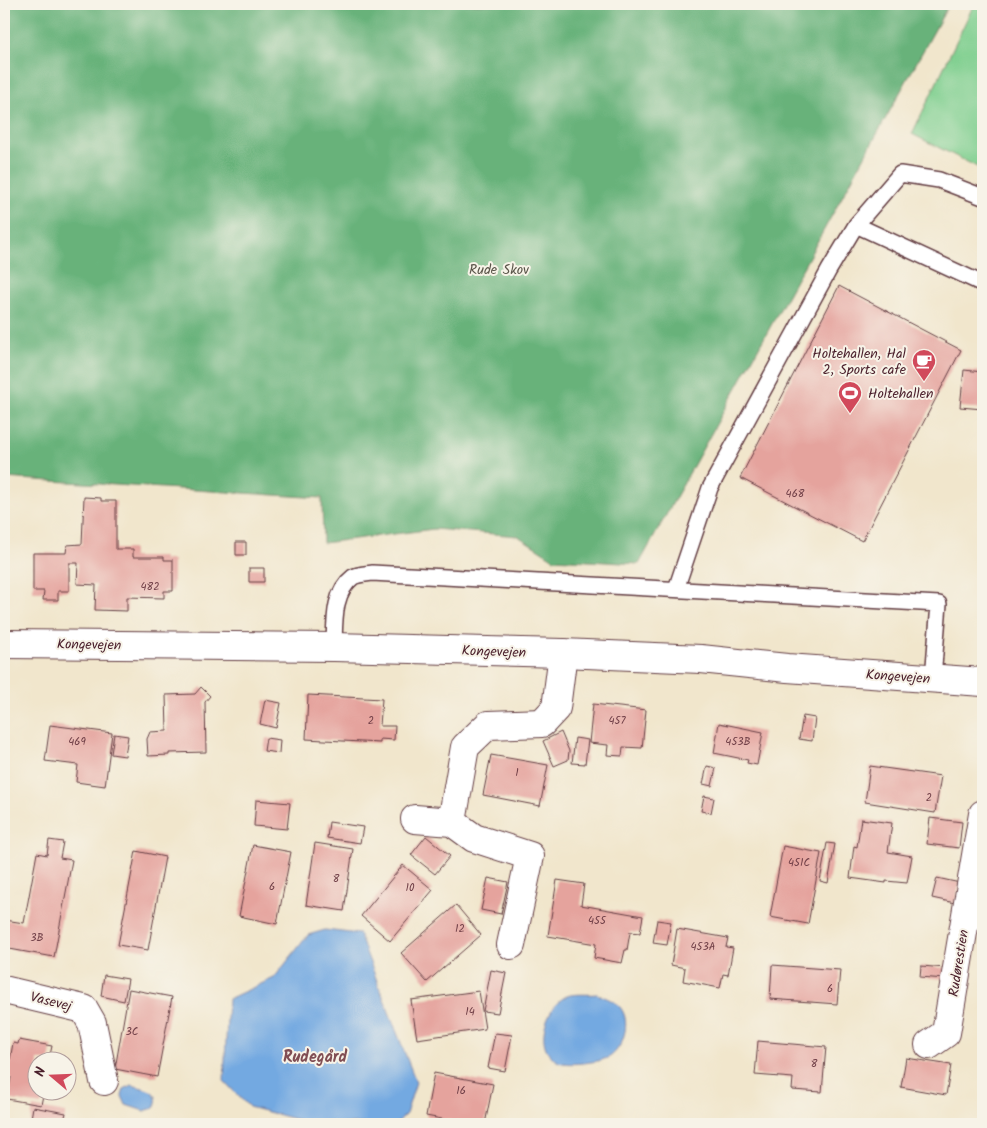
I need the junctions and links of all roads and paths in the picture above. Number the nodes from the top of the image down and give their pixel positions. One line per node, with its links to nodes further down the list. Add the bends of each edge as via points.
1 (983, 196): 2 (lane, via 939,180 900,174)
2 (856, 225): 3 (lane); 4 (lane, via 710,488)
3 (983, 284)
4 (676, 588): 6 (lane, via 372,572 354,576 342,592 336,607); 8 (lane, via 939,604)
5 (4, 644): 6 (main road, Kongevejen)
6 (334, 647): 7 (main road, Kongevejen)
7 (563, 653): 8 (main road, Kongevejen, via 701,659); 12 (main road, via 556,708 542,723 488,725 466,746)
8 (933, 678): 9 (main road, Kongevejen)
9 (983, 682)
10 (983, 814): 15 (main road, Rudørestien, via 946,1033)
11 (415, 819): 12 (main road)
12 (452, 822): 13 (main road, via 474,838 530,856)
13 (511, 945)
14 (4, 990): 16 (main road, Vasevej, via 84,1009 92,1023)
15 (929, 1045)
16 (104, 1081)

